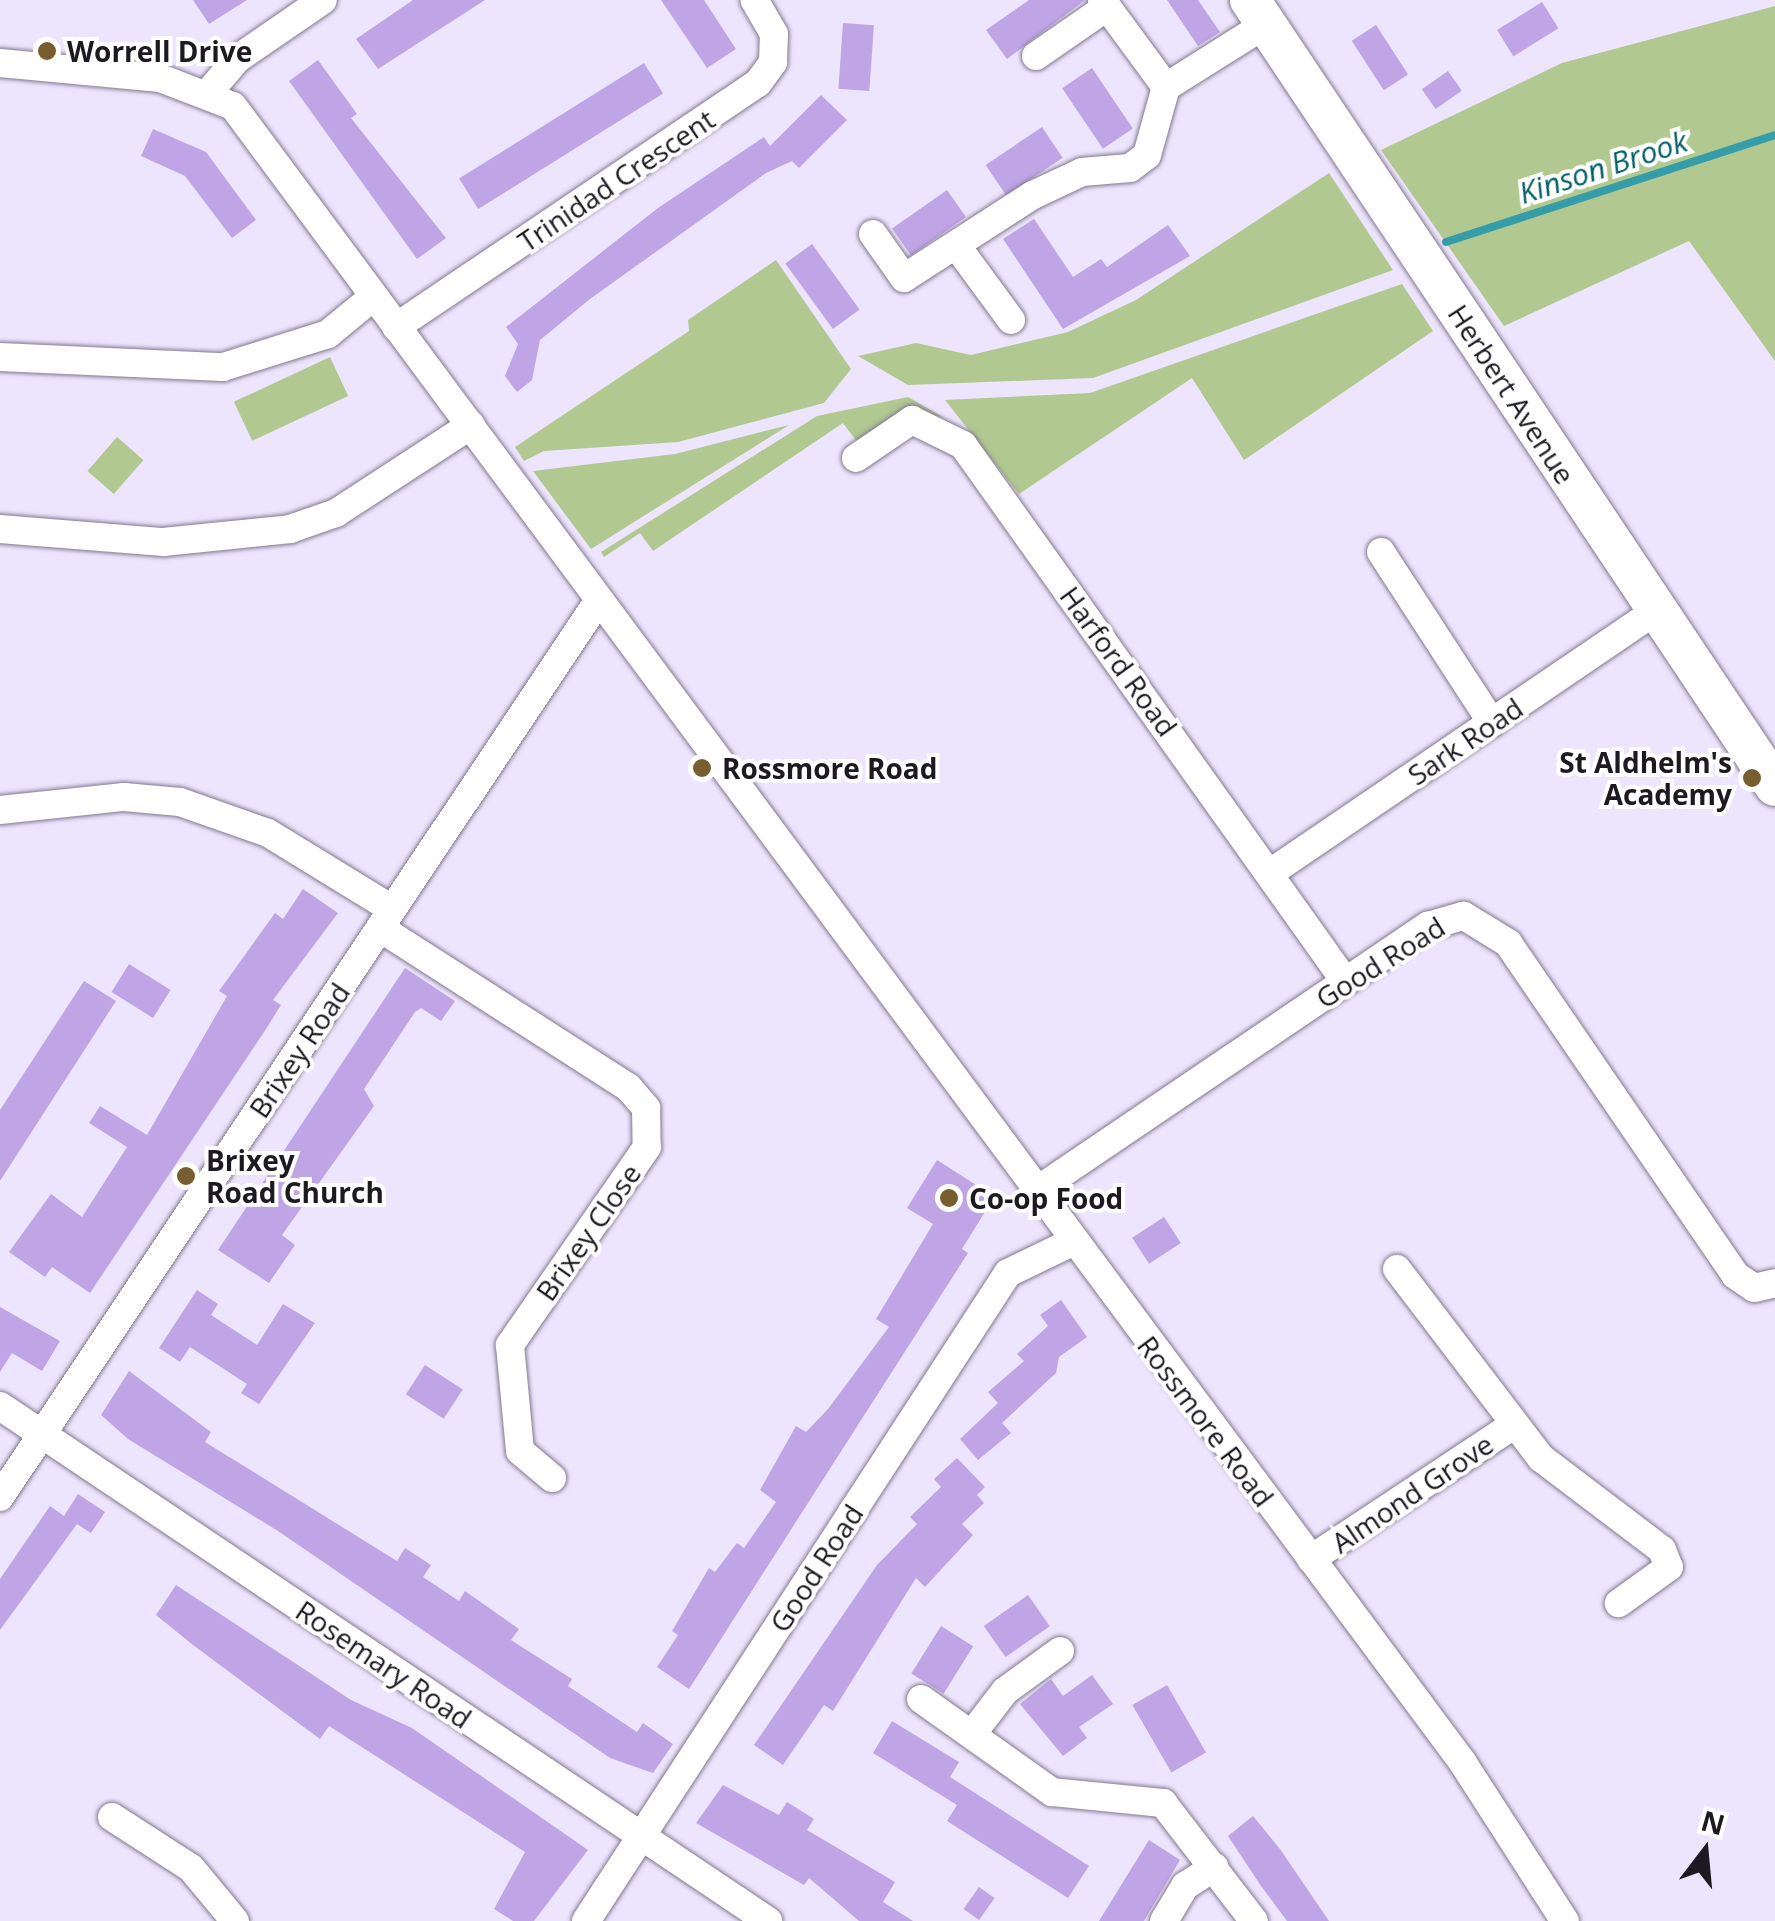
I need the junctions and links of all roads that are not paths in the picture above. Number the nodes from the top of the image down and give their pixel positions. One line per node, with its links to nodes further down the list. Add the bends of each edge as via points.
1 (323, 0): 8 (street, via 237,59)
2 (754, 0): 13 (street, Trinidad Crescent, via 774,34 773,62 758,83)
3 (1103, 5): 5 (street); 7 (street)
4 (1258, 12): 7 (street); 20 (street, Herbert Avenue)
5 (1036, 56)
6 (0, 63): 8 (street, Rossmore Road, via 160,78)
7 (1166, 88): 10 (street, via 1147,154 1130,168 1082,172)
8 (208, 92): 11 (street, Rossmore Road, via 233,106)
9 (873, 234): 10 (street, via 904,278)
10 (956, 246): 12 (street)
11 (373, 298): 13 (street, Rossmore Road); 14 (street, via 328,334 224,368)
12 (1011, 320)
13 (396, 327): 15 (street, Rossmore Road)
14 (0, 357)
15 (471, 425): 17 (street, via 336,513 290,529 163,542); 19 (street, Rossmore Road)
16 (856, 458): 24 (street, Harford Road, via 912,420 962,445)
17 (0, 529)
18 (1382, 552): 21 (street)
19 (597, 602): 25 (street, Brixey Road); 27 (street, Rossmore Road)
20 (1656, 611): 21 (street, Sark Road); 22 (street, Herbert Avenue)
21 (1492, 723): 24 (street, Sark Road)
22 (1775, 786)
23 (0, 810): 25 (street, via 124,797 180,802 268,833)
24 (1273, 871): 26 (street, Harford Road)
25 (386, 918): 33 (street, Brixey Road); 34 (street, Brixey Close, via 628,1087 646,1108 647,1147 510,1345 520,1451)
26 (1345, 981): 27 (street, Good Road); 30 (street, Good Road, via 1442,918 1490,926 1727,1265 1754,1288)
27 (1033, 1192): 28 (street, Rossmore Road)
28 (1070, 1243): 36 (street, Rossmore Road); 42 (street, Good Road, via 1008,1273)
29 (1397, 1270): 32 (street, Almond Grove)
30 (1775, 1283)
31 (0, 1406): 33 (street, Rosemary Road)
32 (1512, 1426): 36 (street, Almond Grove); 37 (street, Almond Grove, via 1541,1458 1662,1550 1669,1567)
33 (42, 1434): 35 (street, Brixey Road); 42 (street, Rosemary Road)
34 (552, 1478)
35 (0, 1497)
36 (1311, 1560): 49 (street, Rossmore Road, via 1463,1763)
37 (1619, 1603)
38 (1060, 1651): 40 (street, via 1005,1691)
39 (920, 1699): 40 (street)
40 (972, 1734): 43 (street, via 1052,1792 1163,1803)
41 (112, 1817): 44 (street, via 160,1843)
42 (641, 1836): 45 (street, Good Road); 46 (street, Rosemary Road)
43 (1214, 1867): 47 (street, via 1185,1886); 48 (street)
44 (222, 1916)
45 (586, 1921)
46 (768, 1921)
47 (1164, 1921)
48 (1254, 1921)
49 (1565, 1921)

